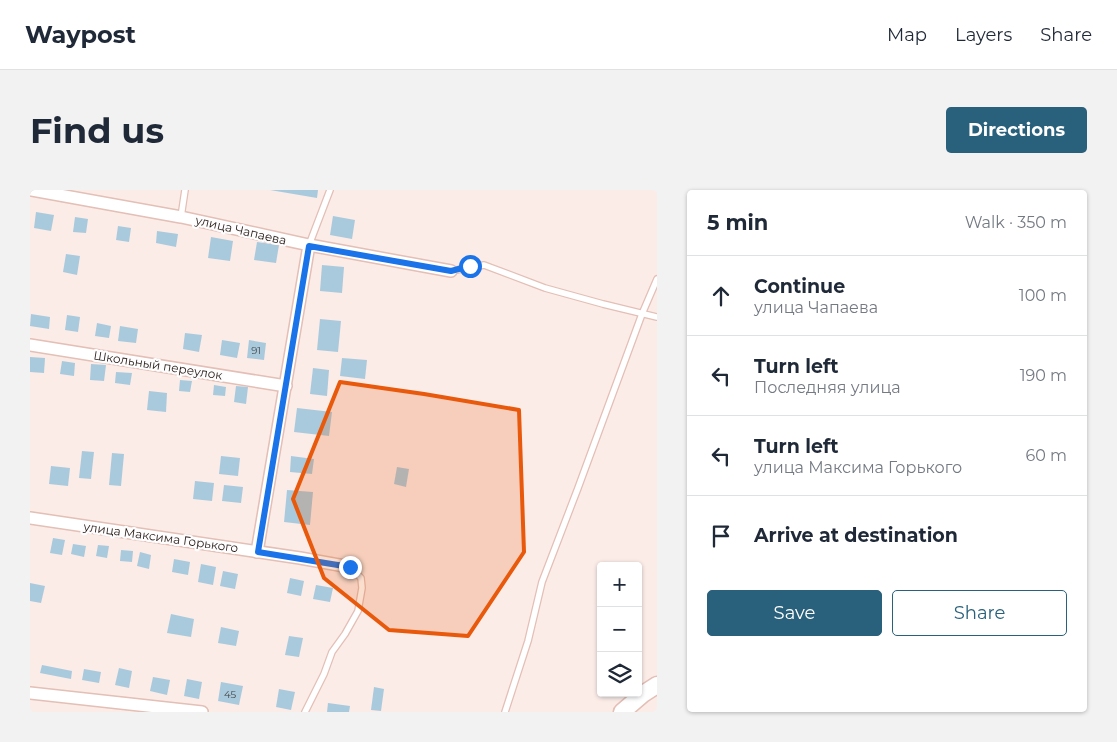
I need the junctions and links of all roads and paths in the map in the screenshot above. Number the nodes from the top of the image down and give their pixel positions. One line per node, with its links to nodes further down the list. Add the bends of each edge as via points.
1 (32, 190): 4 (street, улица Чапаева)
2 (185, 190): 4 (lane)
3 (330, 190): 5 (lane)
4 (181, 217): 5 (street, улица Чапаева)
5 (309, 246): 6 (street, улица Чапаева); 11 (street)
6 (451, 271): 8 (lane, via 484,265 545,288)
7 (657, 279): 8 (lane)
8 (642, 314): 9 (lane); 19 (lane, via 542,582 528,641)
9 (657, 317)
10 (30, 344): 11 (street, Школьный переулок)
11 (286, 386): 13 (street)
12 (30, 518): 13 (street, улица Максима Горького)
13 (258, 552): 14 (street, улица Максима Горького)
14 (350, 567): 18 (lane, via 361,578 358,611 332,652)
15 (657, 685): 20 (street)
16 (30, 693): 17 (street)
17 (202, 712)
18 (306, 712)
19 (505, 712)
20 (622, 712)

